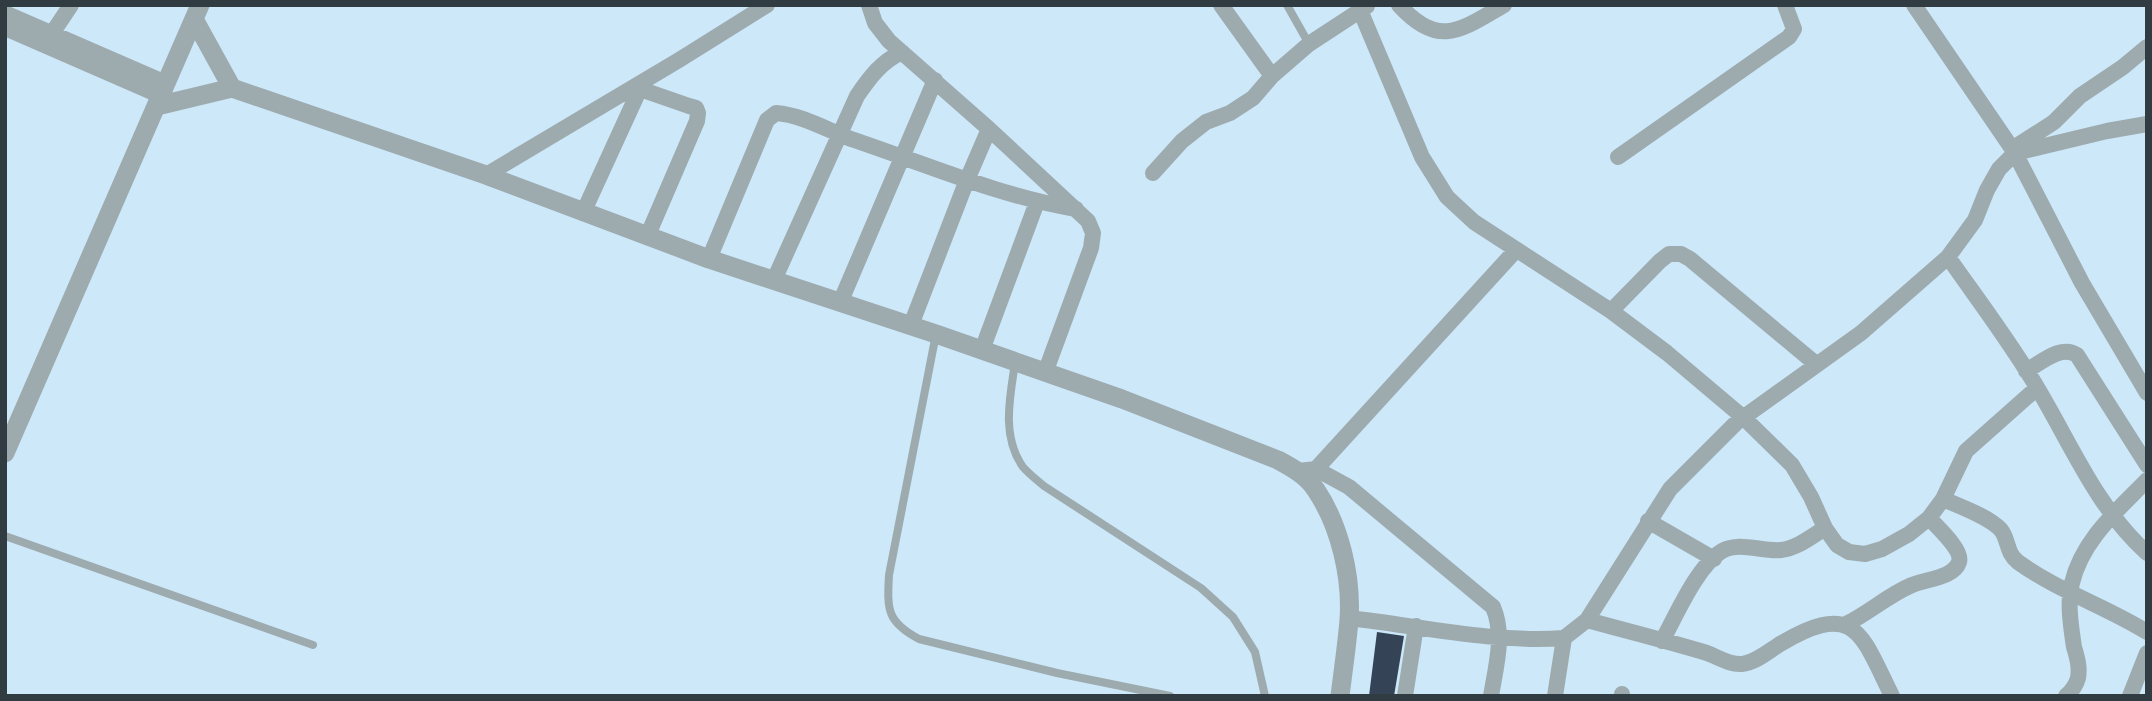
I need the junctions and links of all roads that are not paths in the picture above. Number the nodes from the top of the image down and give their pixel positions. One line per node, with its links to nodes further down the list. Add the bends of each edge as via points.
1 (71, 5): 14 (street)
2 (767, 5): 20 (street)
3 (869, 5): 17 (street, via 875,23)
4 (1221, 5): 18 (street)
5 (1287, 5): 15 (lane)
6 (1399, 5): 7 (street, via 1415,22 1440,33 1466,27)
7 (1504, 5)
8 (1785, 5): 28 (street, via 1794,29 1789,37)
9 (1914, 5): 26 (street)
10 (1364, 8): 15 (street); 36 (street, via 1422,157 1447,197)
11 (197, 12): 21 (street); 22 (street)
12 (5, 13): 14 (street)
13 (5, 28): 14 (street)
14 (48, 39): 22 (street)
15 (1309, 44): 18 (street)
16 (2147, 47): 26 (street)
17 (902, 52): 19 (street); 25 (street, via 871,75)
18 (1272, 76): 29 (street, via 1253,99 1206,122 1182,141)
19 (935, 80): 24 (street); 27 (street)
20 (642, 85): 30 (street); 34 (street); 35 (street, via 698,113)
21 (232, 88): 22 (street); 30 (street)
22 (161, 95): 52 (street)
23 (2147, 124): 26 (street)
24 (989, 129): 31 (street); 33 (street)
25 (839, 134): 27 (street); 38 (street, via 788,114 776,113 767,120); 39 (street)
26 (2013, 151): 37 (street, via 1987,190 1975,220); 50 (street, via 2082,283)
27 (903, 157): 31 (street); 40 (street)
28 (1618, 157)
29 (1153, 173)
30 (486, 175): 34 (street)
31 (967, 180): 32 (street); 42 (street)
32 (1037, 202): 33 (street); 44 (street)
33 (1076, 209): 48 (street, via 1093,233 1091,248)
34 (583, 213): 35 (street)
35 (647, 237): 38 (street)
36 (1516, 250): 41 (street); 54 (street)
37 (1948, 257): 46 (street, via 1861,333); 47 (street)
38 (709, 259): 39 (street)
39 (774, 280): 40 (street)
40 (840, 303): 42 (street)
41 (1611, 311): 46 (street, via 1660,261 1669,254 1681,254); 51 (street)
42 (911, 325): 43 (street)
43 (936, 334): 44 (street); 75 (lane, via 889,575 891,617 919,639)
44 (982, 350): 45 (street)
45 (1015, 363): 48 (street); 76 (lane, via 1008,409 1011,439 1023,466 1044,486 1201,588 1233,617 1255,652)
46 (1816, 363): 51 (street)
47 (2026, 372): 49 (street); 53 (street, via 2060,352 2073,351)
48 (1045, 373): 54 (street)
49 (2037, 388): 56 (street, via 1966,451); 57 (street)
50 (2147, 393)
51 (1744, 418): 59 (street, via 1678,480); 60 (street, via 1792,465)
52 (5, 453)
53 (2147, 465)
54 (1308, 470): 65 (street, via 1336,531 1347,575); 70 (street, via 1349,487 1493,607)
55 (2147, 480): 57 (street)
56 (1943, 499): 58 (street); 64 (street, via 1991,522 2001,530 2018,562)
57 (2112, 516): 62 (street); 64 (street, via 2090,542)
58 (1929, 518): 60 (street, via 1909,534 1865,554 1838,545); 67 (street, via 1960,555 1954,571 1913,584)
59 (1648, 521): 63 (street); 66 (street)
60 (1825, 528): 63 (street, via 1783,550 1742,546)
61 (5, 536): 73 (lane)
62 (2147, 553)
63 (1714, 559): 72 (street, via 1697,579)
64 (2071, 593): 69 (street); 82 (street, via 2079,667 2078,680)
65 (1349, 618): 68 (street); 77 (street)
66 (1587, 620): 71 (street); 72 (street)
67 (1846, 624): 72 (street, via 1802,633 1744,664); 81 (street, via 1857,631)
68 (1416, 626): 70 (street); 78 (street)
69 (2147, 632)
70 (1500, 638): 71 (street); 79 (street)
71 (1564, 638): 80 (street)
72 (1662, 641)
73 (313, 645)
74 (2147, 653): 83 (street)
75 (1170, 696)
76 (1265, 696)
77 (1340, 696)
78 (1405, 696)
79 (1491, 696)
80 (1555, 696)
81 (1892, 696)
82 (2066, 696)
83 (2130, 696)

